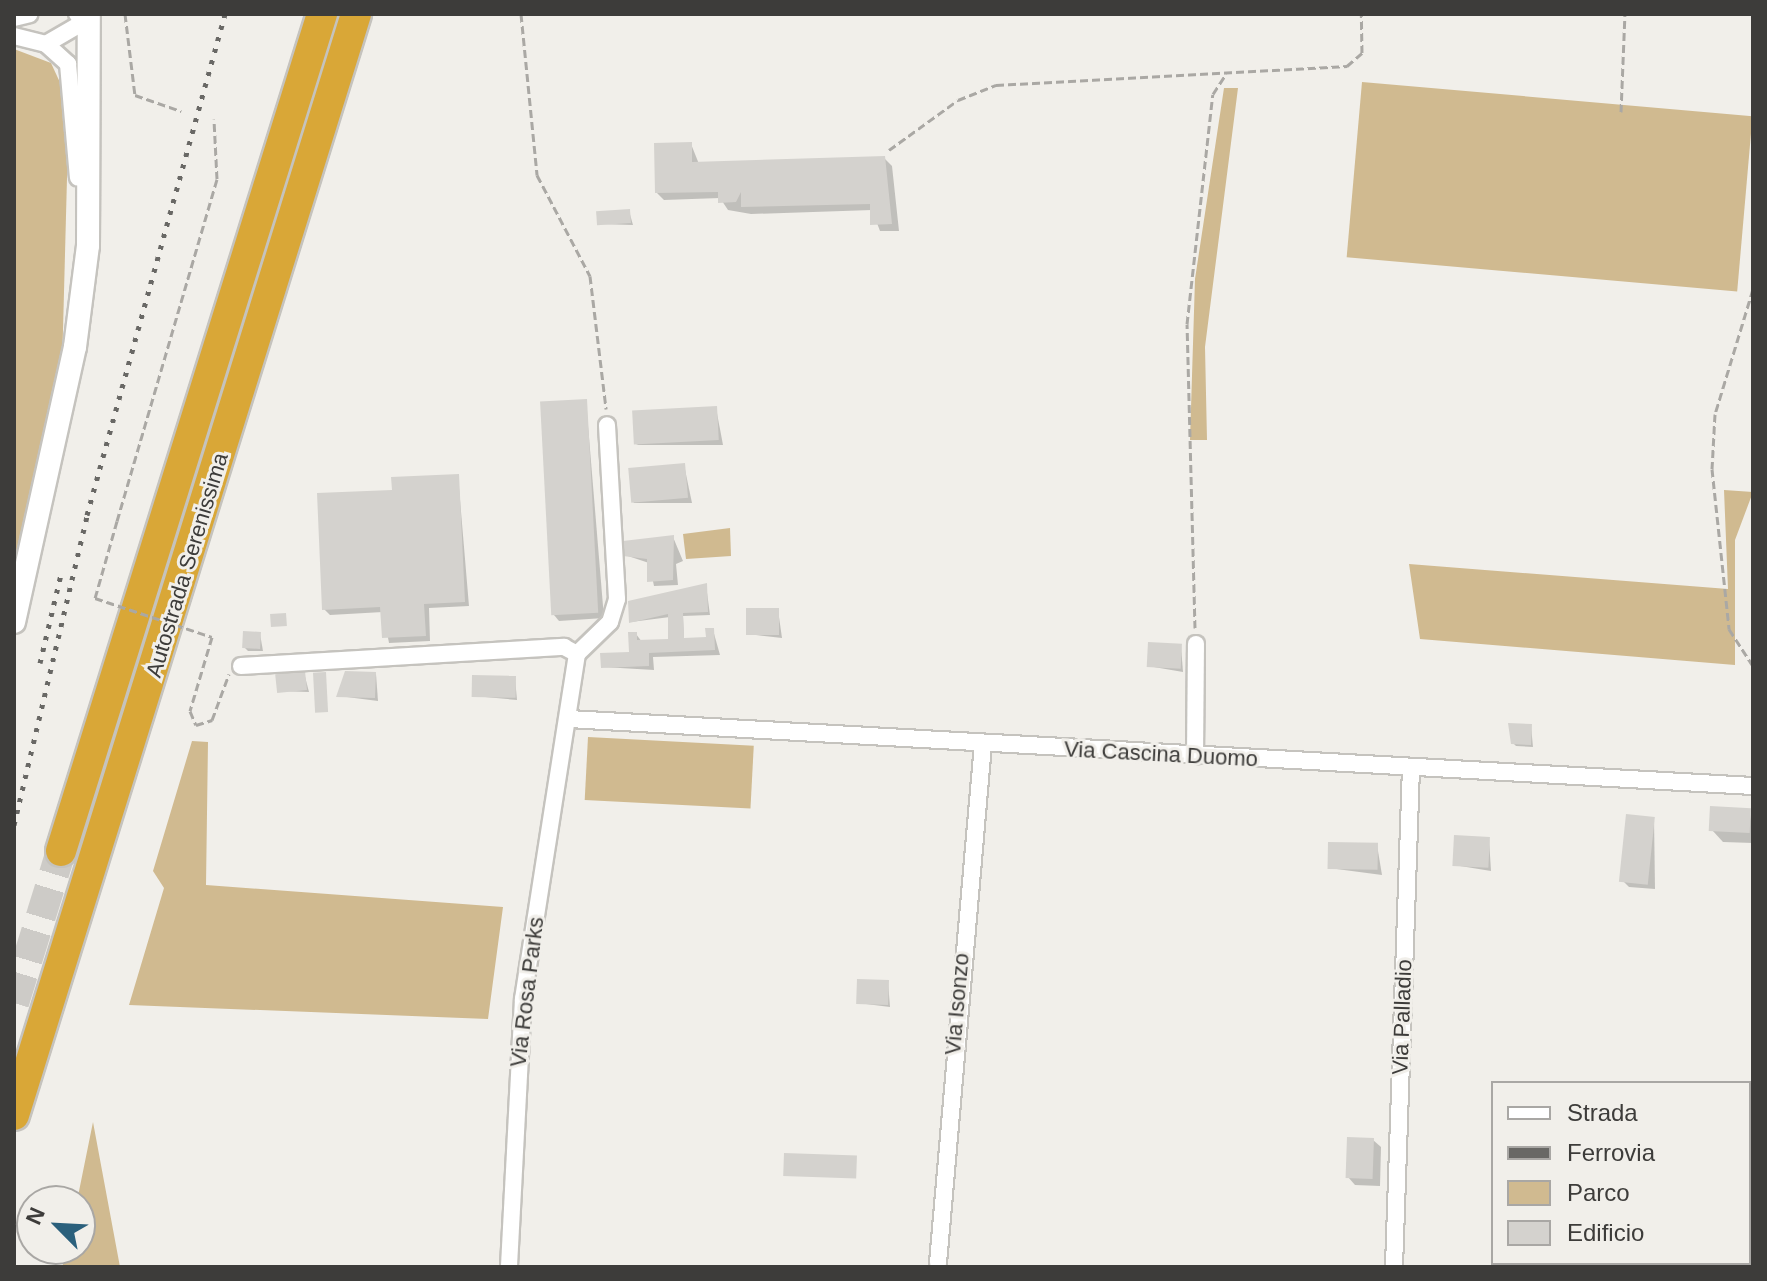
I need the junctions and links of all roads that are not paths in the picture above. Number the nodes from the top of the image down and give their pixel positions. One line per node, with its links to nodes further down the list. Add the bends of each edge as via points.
1 (30, 14): 5 (street)
2 (322, 14): 19 (highway, Autostrada Serenissima)
3 (356, 14): 20 (highway, Autostrada Serenissima)
4 (85, 16): 7 (street); 8 (street, via 88,246)
5 (14, 18)
6 (14, 36): 7 (street)
7 (46, 44): 8 (street, via 68,64 75,90)
8 (75, 347): 10 (street)
9 (607, 425): 12 (street, via 617,599 610,622)
10 (14, 622)
11 (1196, 644): 16 (street)
12 (577, 654): 13 (street, via 564,647); 14 (street, Via Rosa Parks)
13 (236, 666)
14 (569, 719): 15 (street, Via Cascina Duomo); 22 (street, Via Rosa Parks, via 523,999)
15 (983, 745): 16 (street, Via Cascina Duomo); 21 (street, Via Isonzo)
16 (1195, 756): 17 (street, Via Cascina Duomo)
17 (1411, 767): 18 (street, Via Cascina Duomo); 23 (street, Via Palladio)
18 (1753, 786)
19 (61, 851)
20 (14, 1115)
21 (938, 1263)
22 (509, 1267)
23 (1394, 1267)

